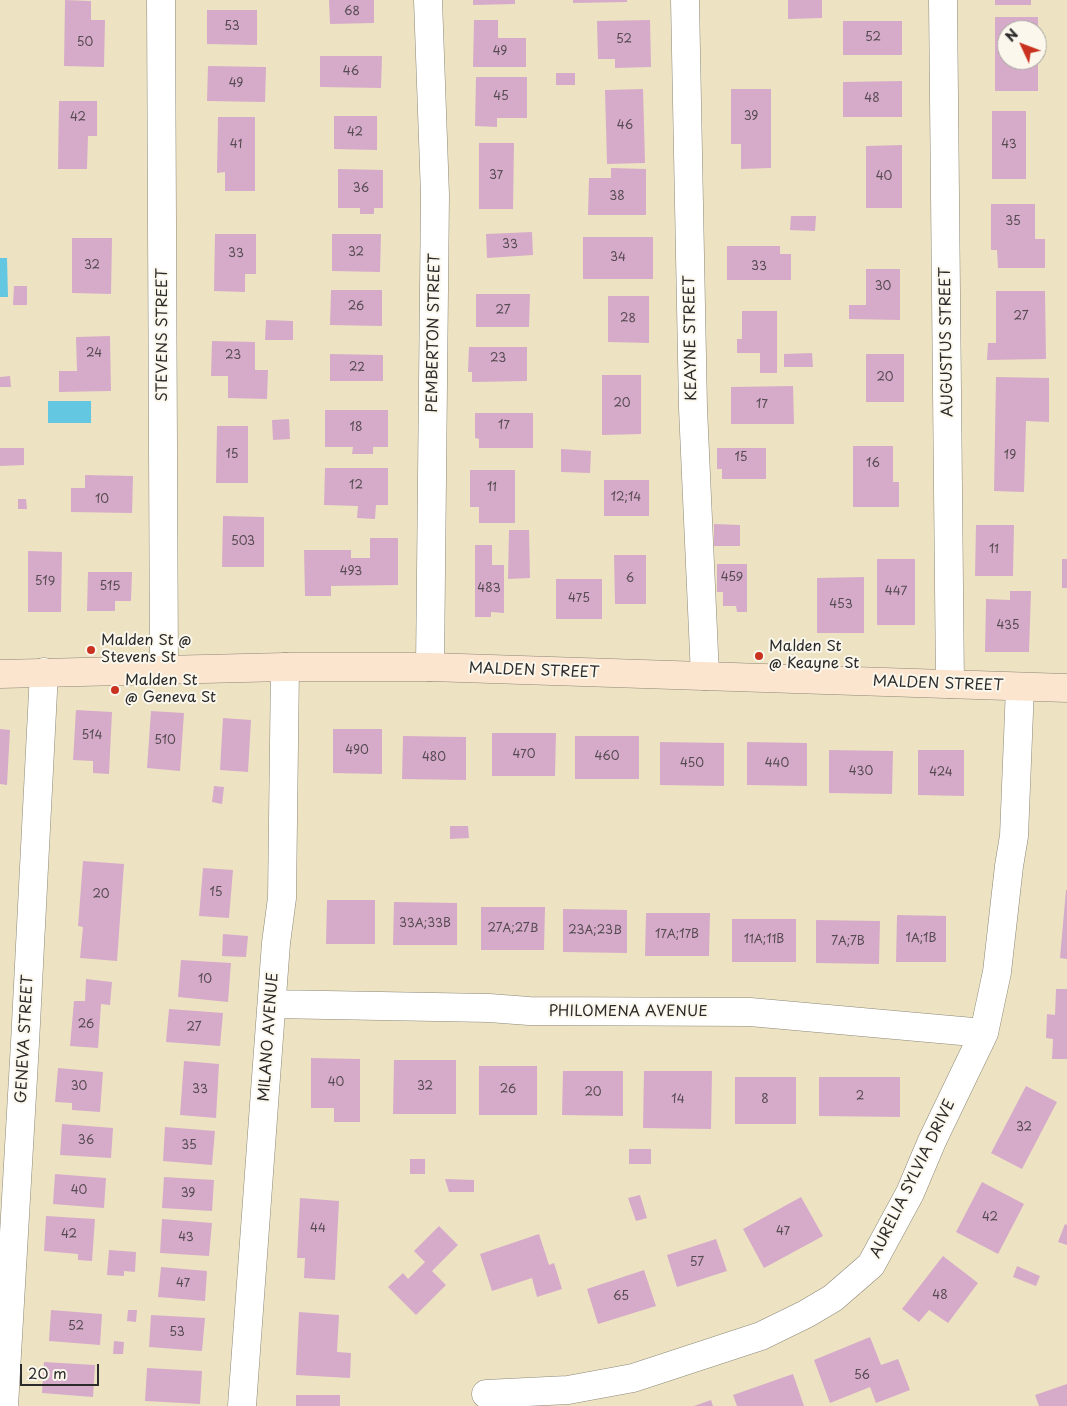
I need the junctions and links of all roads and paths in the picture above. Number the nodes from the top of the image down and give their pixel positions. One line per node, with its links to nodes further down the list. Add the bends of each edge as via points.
1 (161, 0): 7 (street, STEVENS STREET)
2 (428, 0): 6 (street, PEMBERTON STREET, via 435,195)
3 (685, 0): 10 (street, KEAYNE STREET, via 693,408)
4 (943, 0): 11 (street, AUGUSTUS STREET)
5 (285, 667): 6 (street, MALDEN STREET); 7 (street, MALDEN STREET); 14 (street, MILANO AVENUE, via 282,898)
6 (430, 667): 10 (street, MALDEN STREET)
7 (164, 670): 8 (street, MALDEN STREET)
8 (44, 672): 9 (street, MALDEN STREET); 17 (street, GENEVA STREET)
9 (0, 674)
10 (705, 676): 11 (street, MALDEN STREET)
11 (950, 684): 12 (street, MALDEN STREET)
12 (1020, 687): 13 (street, MALDEN STREET); 15 (street, AURELIA SYLVIA DRIVE, via 1014,836 997,972)
13 (1067, 688)
14 (272, 1004): 15 (street, PHILOMENA AVENUE, via 529,1011 750,1012); 18 (street, MILANO AVENUE)
15 (984, 1033): 16 (street, AURELIA SYLVIA DRIVE, via 910,1193 871,1265 833,1298 761,1336 633,1378 568,1390)
16 (486, 1394)
17 (4, 1406)
18 (242, 1406)

